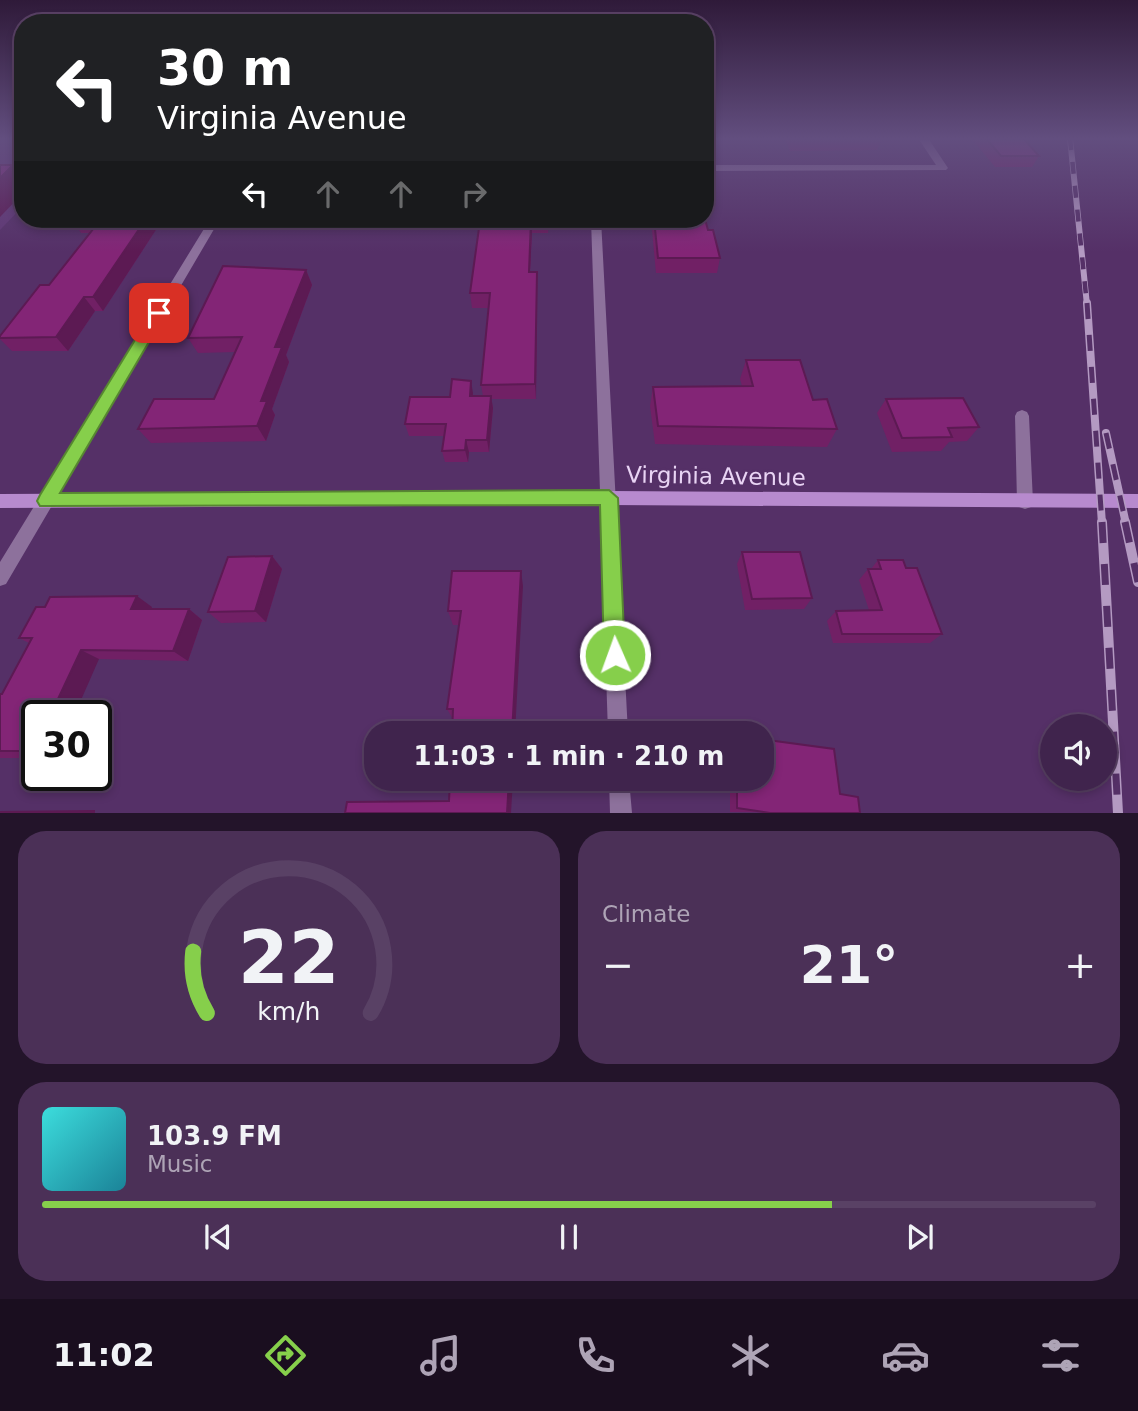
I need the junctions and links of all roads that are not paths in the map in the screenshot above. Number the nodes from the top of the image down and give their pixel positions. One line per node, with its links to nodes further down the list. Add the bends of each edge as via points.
1 (210, 228): 6 (street)
2 (596, 228): 4 (street)
3 (1021, 416): 8 (street)
4 (609, 498): 6 (street, Virginia Avenue); 8 (street, Virginia Avenue); 10 (street)
5 (0, 501): 6 (street, Virginia Avenue)
6 (46, 501): 9 (street)
7 (1138, 501): 8 (street, Virginia Avenue)
8 (1025, 502)
9 (0, 578)
10 (618, 721)
11 (620, 791): 12 (street)
12 (621, 813)

